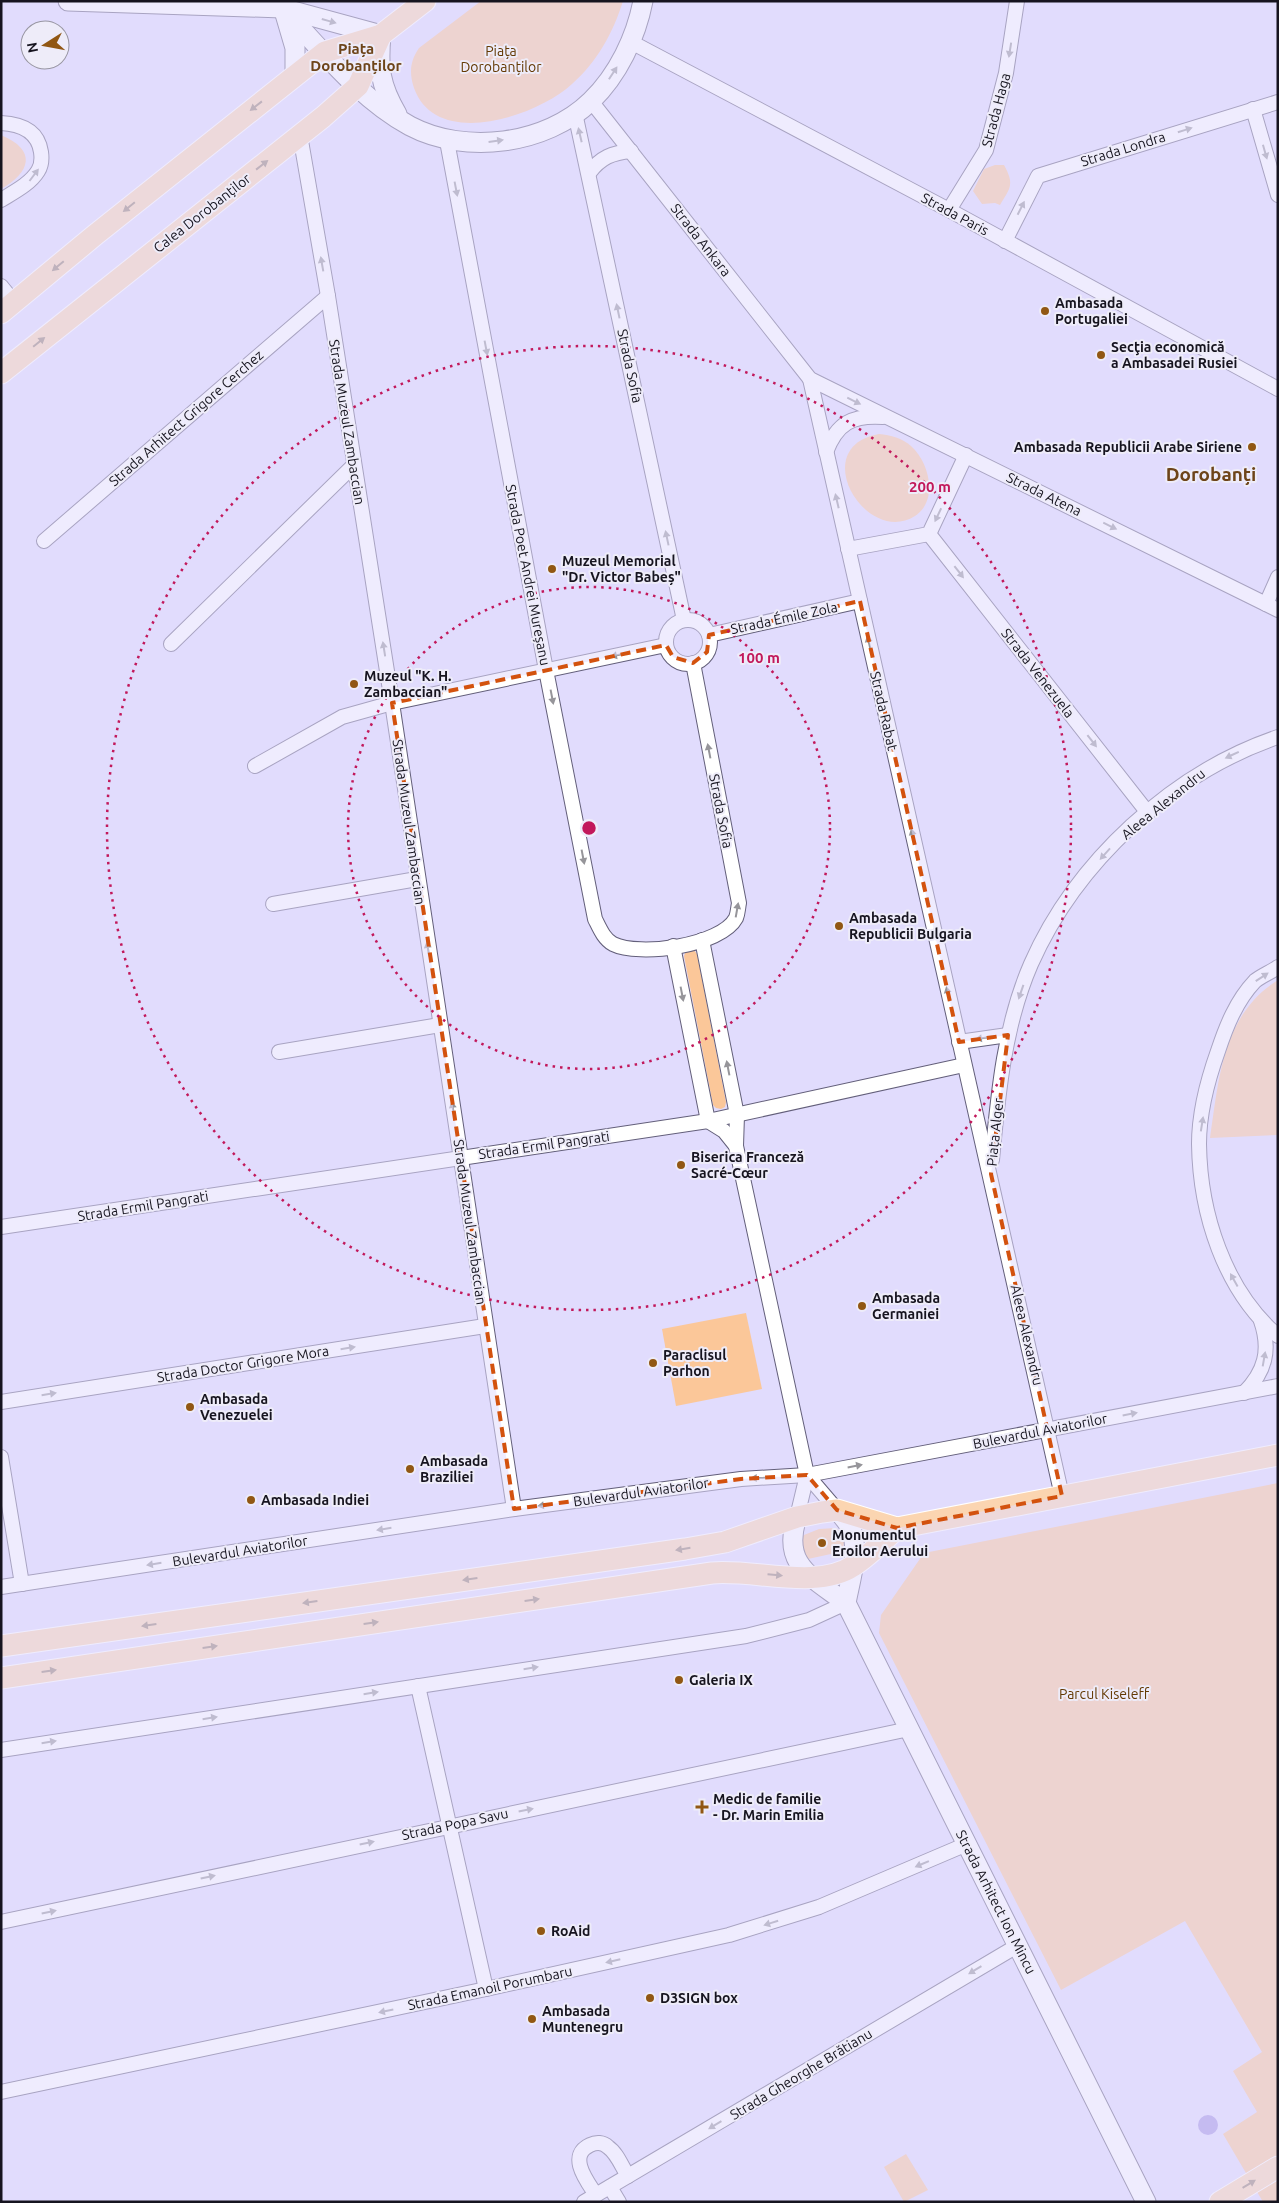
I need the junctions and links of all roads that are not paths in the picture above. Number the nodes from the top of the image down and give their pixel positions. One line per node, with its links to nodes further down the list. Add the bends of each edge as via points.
1 (68, 1): 5 (street)
2 (425, 1): 6 (main road, Calea Dorobanților)
3 (644, 1): 7 (street)
4 (1017, 1): 23 (street, Strada Haga, one-way to 23, via 1006,73 986,150)
5 (281, 5): 6 (street, one-way to 6); 8 (street); 9 (street, via 294,43)
6 (381, 35): 8 (main road, Calea Dorobanților); 10 (main road, Calea Dorobanților); 15 (street, via 382,84)
7 (631, 42): 11 (street, one-way to 7); 23 (street, Strada Paris)
8 (325, 52): 9 (main road, Calea Dorobanților); 10 (street)
9 (295, 76): 26 (main road, Calea Dorobanților, one-way to 26)
10 (358, 86): 15 (street); 17 (main road, Calea Dorobanților)
11 (591, 101): 14 (street); 19 (street, Strada Ankara)
12 (1278, 102): 13 (street, Strada Londra)
13 (1253, 109): 21 (street, one-way to 21); 24 (street, Strada Londra, one-way to 13, via 1038,176)
14 (575, 113): 18 (street, one-way to 14, via 482,143 516,137 542,130); 20 (street, Strada Sofia, one-way to 14)
15 (400, 119): 18 (street)
16 (1, 123): 22 (street, one-way to 16, via 29,182 39,170 41,154 30,130 15,123)
17 (300, 135): 25 (street, Strada Muzeul Zambaccian, one-way to 17); 27 (main road, Calea Dorobanților, one-way to 17)
18 (447, 141): 45 (street, Strada Poet Andrei Mureșanu, one-way to 45)
19 (631, 151): 20 (street, via 607,156); 28 (street, Strada Ankara)
20 (589, 173): 40 (street, Strada Sofia, one-way to 20)
21 (1278, 195)
22 (1, 200)
23 (950, 210): 24 (street, Strada Paris)
24 (1005, 241): 29 (street, Strada Paris)
25 (328, 296): 33 (street, Strada Muzeul Zambaccian); 35 (street, Strada Arhitect Grigore Cerchez)
26 (6, 301)
27 (1, 373)
28 (810, 379): 30 (street, Strada Atena, one-way to 30); 31 (street, Strada Rabat)
29 (1278, 389)
30 (888, 417): 31 (street, via 868,416 851,420 832,437); 32 (street, Strada Atena)
31 (826, 452): 36 (street, Strada Rabat, one-way to 31)
32 (966, 455): 34 (street, one-way to 34); 39 (street, Strada Atena, one-way to 39)
33 (354, 465): 42 (street); 46 (street, Strada Muzeul Zambaccian, one-way to 33)
34 (929, 534): 36 (street); 49 (street, Strada Venezuela, one-way to 49)
35 (44, 541)
36 (848, 549): 38 (street, Strada Rabat)
37 (1278, 577): 39 (street)
38 (860, 601): 41 (street, Strada Émile Zola); 57 (street, Strada Rabat, one-way to 38)
39 (1272, 607)
40 (684, 620): 41 (street, via 696,621); 43 (street, via 672,626)
41 (708, 634): 44 (street, via 707,652)
42 (171, 644)
43 (666, 645): 44 (street, via 678,662); 45 (street, one-way to 45)
44 (692, 663): 52 (street, Strada Sofia, one-way to 44, via 729,926 736,919 739,903)
45 (546, 670): 46 (street); 53 (street, Strada Poet Andrei Mureșanu, one-way to 53, via 596,919 602,933 612,943 624,947 654,950)
46 (392, 704): 48 (street, via 342,717); 50 (street, Strada Muzeul Zambaccian)
47 (1278, 738): 49 (street, Aleea Alexandru, one-way to 49, via 1207,768)
48 (255, 766)
49 (1148, 812): 56 (street, Aleea Alexandru, one-way to 56, via 1094,866 1046,933 1030,966)
50 (418, 879): 51 (street); 55 (street, Strada Muzeul Zambaccian, one-way to 50)
51 (273, 904)
52 (702, 940): 53 (street, Strada Sofia); 60 (street, one-way to 52)
53 (673, 946): 61 (street, one-way to 61)
54 (1278, 967): 66 (street, one-way to 54, via 1226,1266 1208,1218 1199,1142 1209,1077 1229,1018 1256,981)
55 (440, 1025): 58 (street); 63 (street, Strada Muzeul Zambaccian, one-way to 55)
56 (1008, 1035): 57 (street, one-way to 57); 64 (street, Piața Alger)
57 (959, 1042): 59 (street, Piața Alger)
58 (280, 1052)
59 (964, 1065): 60 (street, Strada Ermil Pangrati); 64 (street, Piața Alger)
60 (737, 1115): 61 (street, Strada Ermil Pangrati); 62 (street)
61 (708, 1122): 62 (street, via 724,1131); 63 (street, Strada Ermil Pangrati)
62 (736, 1146): 75 (street)
63 (461, 1157): 65 (street, Strada Ermil Pangrati); 67 (street, Strada Muzeul Zambaccian)
64 (991, 1174): 72 (street, Aleea Alexandru)
65 (1, 1227)
66 (1261, 1320): 68 (street); 70 (street, one-way to 66, via 1256,1381 1263,1365 1266,1344)
67 (485, 1326): 71 (street, Strada Doctor Grigore Mora, one-way to 67); 77 (street, Strada Muzeul Zambaccian)
68 (1278, 1336)
69 (1278, 1386): 70 (street, Bulevardul Aviatorilor)
70 (1244, 1393): 72 (street, Bulevardul Aviatorilor, one-way to 70)
71 (1, 1402)
72 (1048, 1430): 75 (street, Bulevardul Aviatorilor, one-way to 72); 76 (street, Aleea Alexandru)
73 (1278, 1455): 76 (main road)
74 (1, 1457): 83 (street)
75 (807, 1475): 77 (street, Bulevardul Aviatorilor, one-way to 77, via 741,1479); 78 (street); 79 (street)
76 (1062, 1496): 80 (main road)
77 (514, 1509): 83 (street, Bulevardul Aviatorilor, one-way to 83)
78 (837, 1510): 79 (main road); 80 (main road); 81 (street, via 852,1534)
79 (797, 1517): 82 (street, Strada Arhitect Ion Mincu, via 791,1539 792,1550 795,1559); 86 (main road, one-way to 86, via 731,1540 675,1550)
80 (897, 1528): 81 (main road)
81 (853, 1567): 82 (main road); 85 (street)
82 (813, 1578): 85 (street, Strada Arhitect Ion Mincu); 87 (main road, one-way to 82, via 712,1573)
83 (22, 1584): 84 (street, Bulevardul Aviatorilor)
84 (1, 1587)
85 (846, 1603): 88 (street, one-way to 85, via 746,1636 809,1620); 89 (street, Strada Arhitect Ion Mincu)
86 (1, 1646)
87 (1, 1678)
88 (418, 1686): 90 (street, one-way to 88); 91 (street)
89 (909, 1729): 91 (street, Strada Popa Savu, one-way to 89); 92 (street, Strada Arhitect Ion Mincu)
90 (1, 1750)
91 (450, 1825): 93 (street, Strada Popa Savu, one-way to 91); 95 (street)
92 (967, 1844): 94 (street, Strada Arhitect Ion Mincu); 95 (street, Strada Emanoil Porumbaru, one-way to 95, via 856,1892 774,1922)
93 (1, 1922)
94 (1017, 1946): 98 (street, Strada Gheorghe Brătianu, one-way to 98); 99 (street, Strada Arhitect Ion Mincu)
95 (486, 1989): 96 (street, Strada Emanoil Porumbaru, one-way to 96)
96 (1, 2092)
97 (1278, 2167): 102 (main road, one-way to 97)
98 (628, 2176): 100 (street, Strada Gheorghe Brătianu); 101 (street, via 611,2148 604,2143 585,2147 579,2163)
99 (1134, 2177): 104 (street); 105 (street, Strada Arhitect Ion Mincu)
100 (610, 2187): 101 (street, Strada Gheorghe Brătianu); 103 (street)
101 (590, 2198)
102 (1221, 2201)
103 (618, 2202)
104 (1134, 2202)
105 (1146, 2202)

